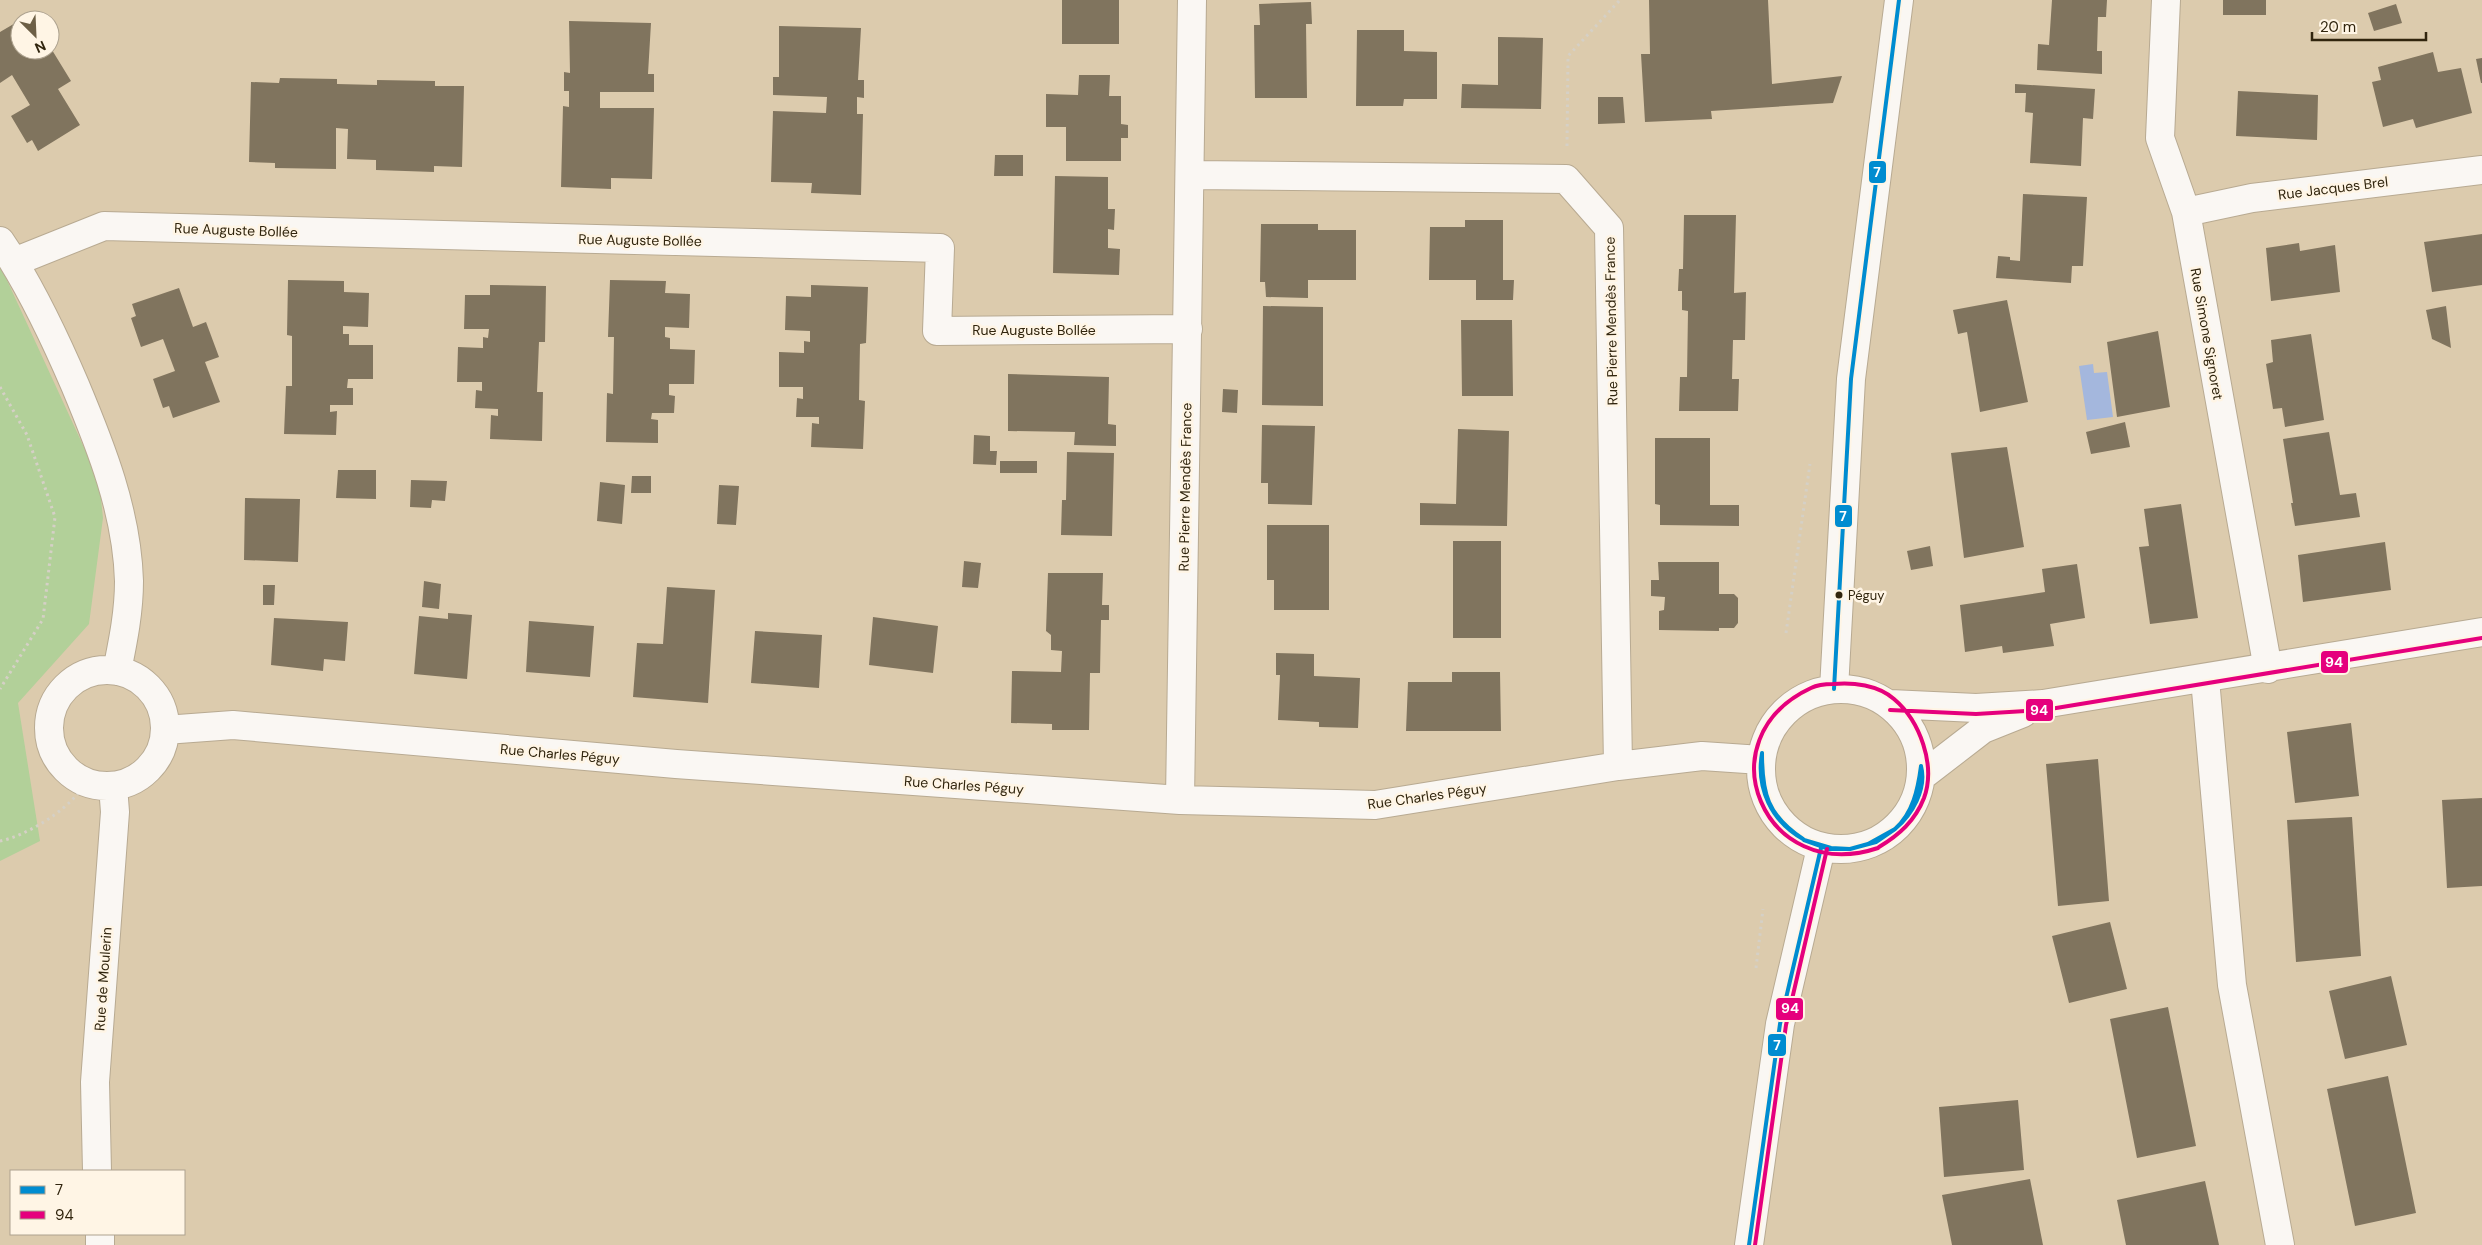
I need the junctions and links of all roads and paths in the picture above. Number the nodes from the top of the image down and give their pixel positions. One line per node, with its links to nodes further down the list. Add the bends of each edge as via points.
1 (1192, 0): 6 (street, Rue Pierre Mendès France)
2 (1620, 0): 7 (path, via 1568,56)
3 (1899, 0): 16 (street, via 1850,379)
4 (2166, 0): 8 (street, Rue Simone Signoret, via 2160,138)
5 (2482, 170): 8 (street, Rue Jacques Brel, via 2252,198)
6 (1190, 175): 7 (street); 10 (street, Rue Pierre Mendès France)
7 (1566, 179): 22 (street, Rue Pierre Mendès France, via 1609,228)
8 (2186, 212): 13 (street, Rue Simone Signoret)
9 (7, 251): 10 (street, Rue Auguste Bollée, via 104,226 940,248 938,331); 14 (street, via 57,344 101,447 121,517 129,579 128,616)
10 (1188, 329): 25 (street, Rue Pierre Mendès France)
11 (0, 387): 17 (path, via 27,435 55,517 43,619)
12 (2482, 632): 13 (street)
13 (2268, 669): 15 (street)
14 (117, 671): 20 (street, via 140,681 157,698); 24 (street, via 98,670 80,676 65,687 54,702 48,720 49,740 55,757 69,772)
15 (2205, 679): 19 (street); 30 (street, via 2232,985)
16 (1834, 688): 18 (street, via 1873,694); 21 (street, via 1813,693 1778,718 1766,738)
17 (0, 689)
18 (1890, 704): 19 (street, via 1976,708); 23 (street, via 1913,732 1920,749)
19 (2043, 704): 23 (street, via 1983,729)
20 (165, 730): 24 (street, via 154,762 143,774 129,782); 25 (street, Rue Charles Péguy, via 233,725 676,764)
21 (1761, 760): 22 (street, Rue Charles Péguy, via 1702,756); 27 (street, via 1766,800 1777,818 1796,836)
22 (1618, 766): 25 (street, Rue Charles Péguy, via 1375,806)
23 (1922, 776): 27 (street, via 1915,803 1899,826 1876,842 1849,850)
24 (100, 785): 26 (path, via 17,837); 28 (street, Rue de Moulerin, via 115,812 95,1082)
25 (1180, 800)
26 (0, 841)
27 (1821, 848): 29 (street, via 1780,1024)
28 (97, 1170)
29 (1749, 1245)
30 (2280, 1245)

